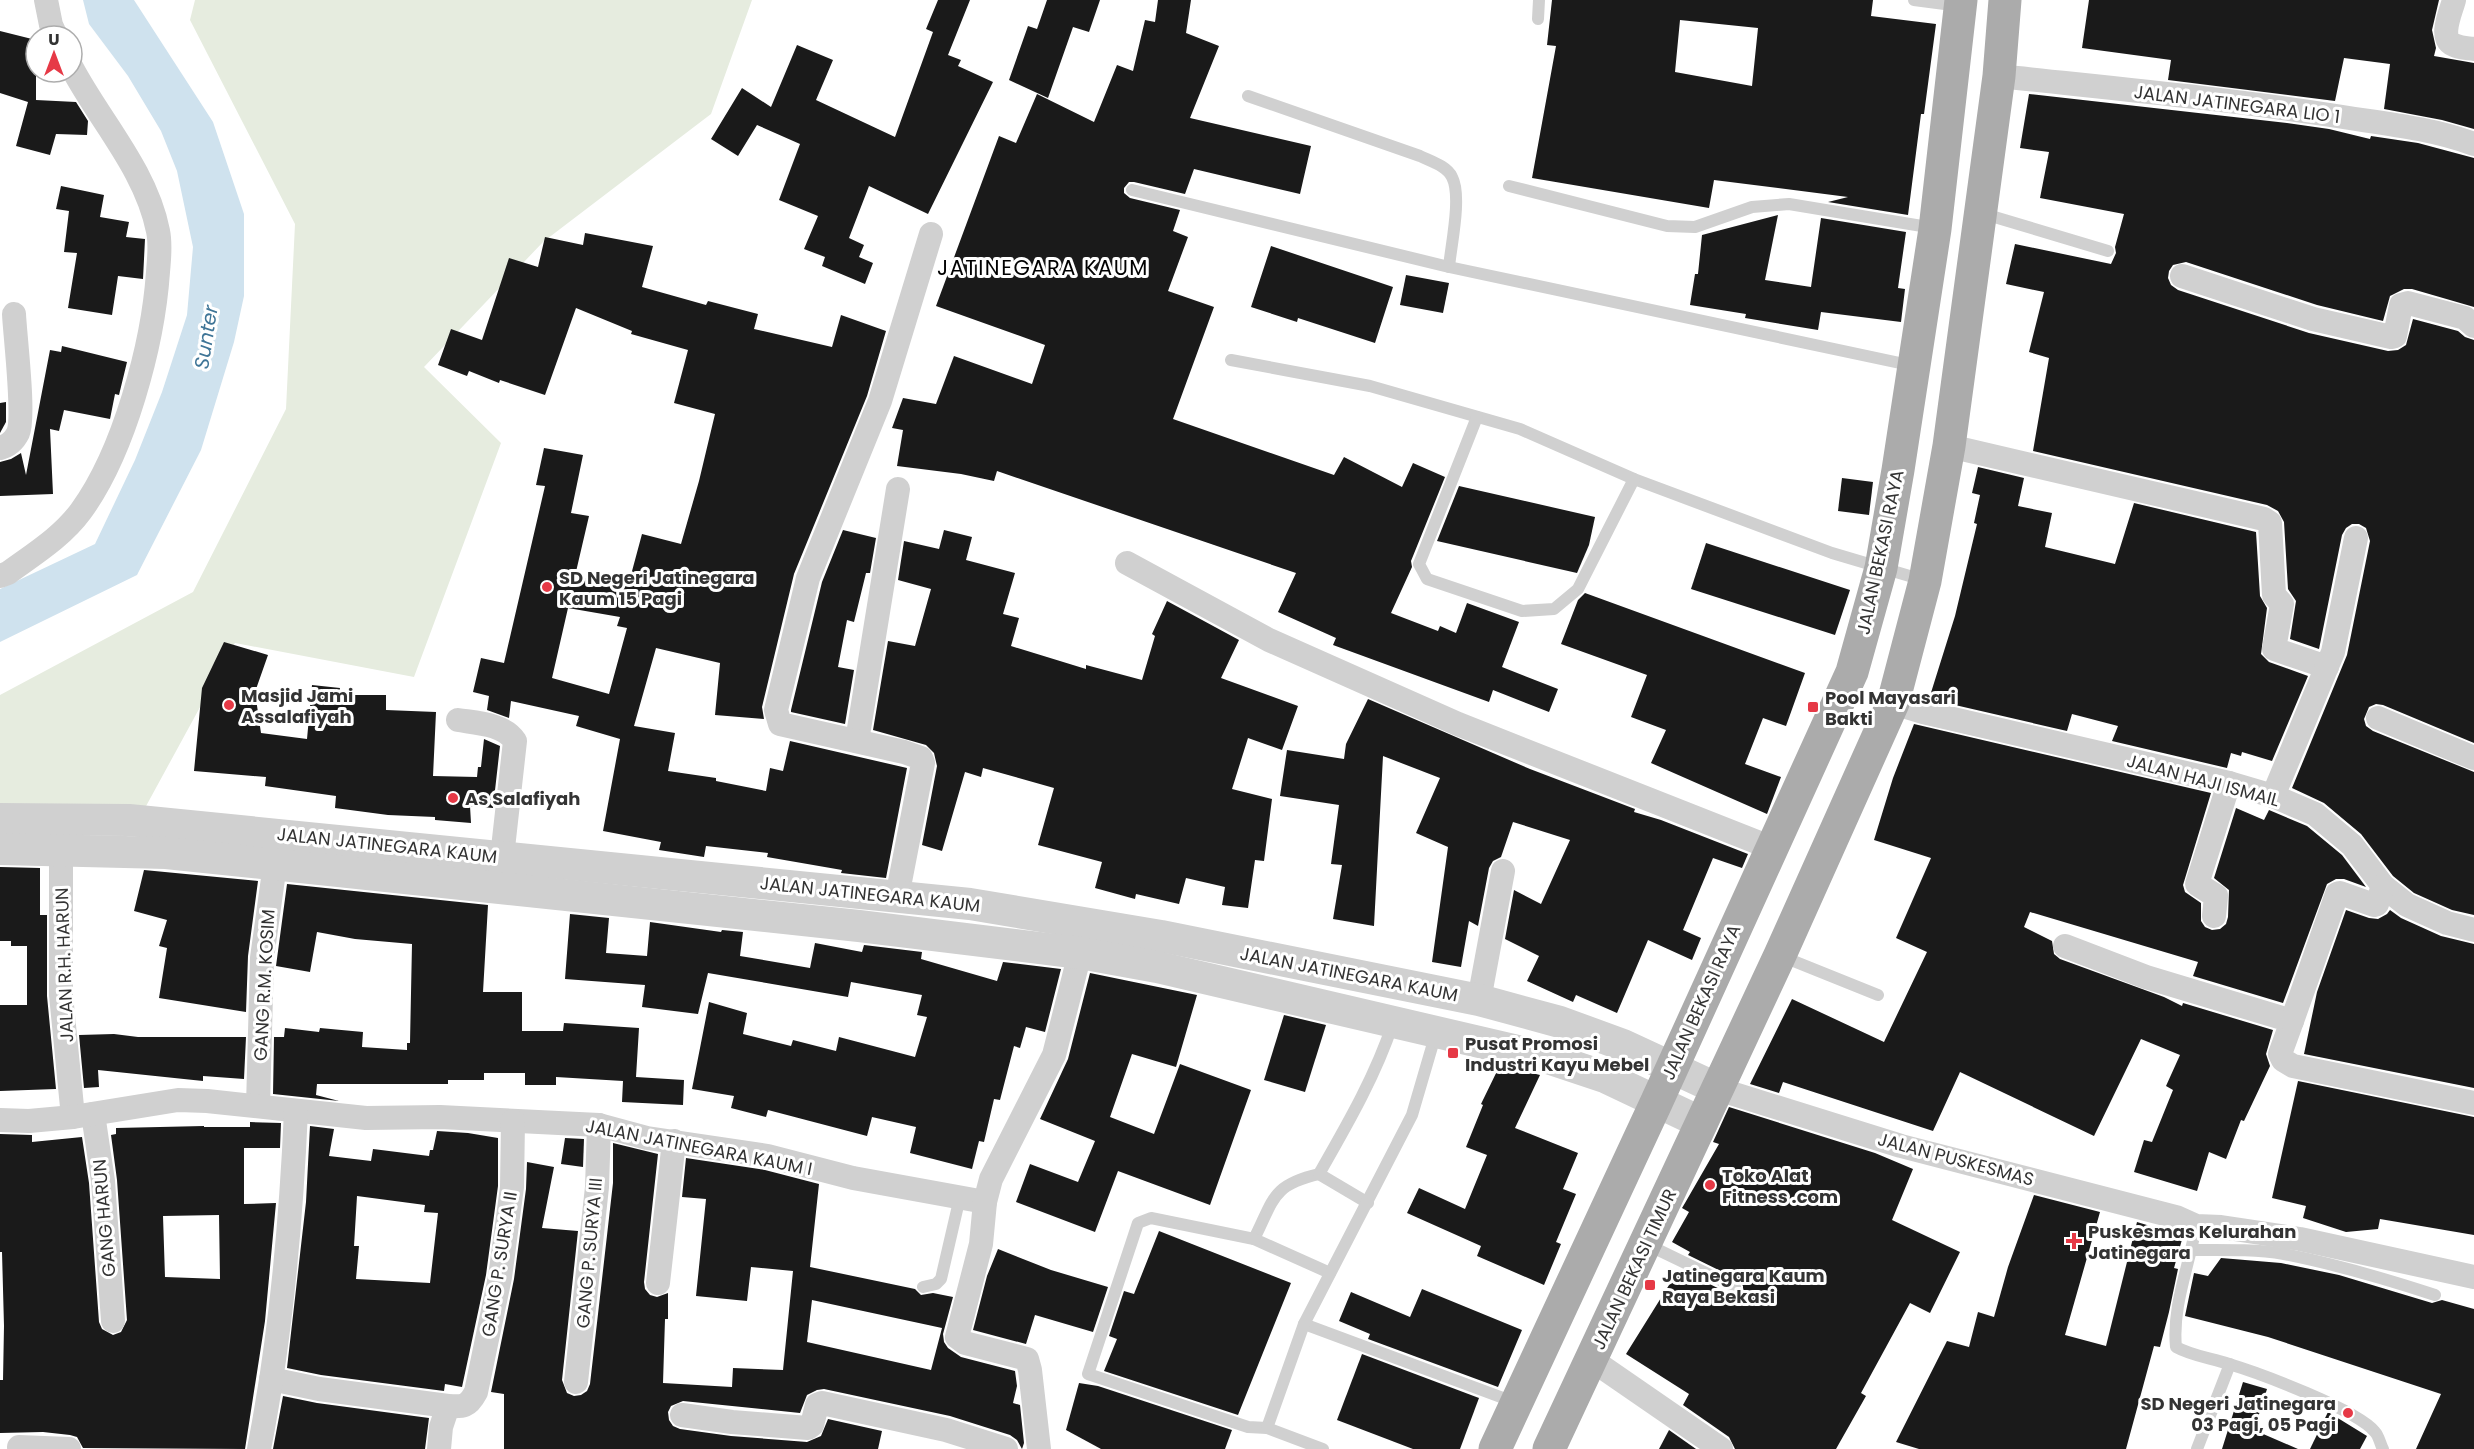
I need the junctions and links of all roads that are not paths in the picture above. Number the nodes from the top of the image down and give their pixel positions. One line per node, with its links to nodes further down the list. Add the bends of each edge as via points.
1 (46, 0): 8 (street)
2 (1539, 0): 7 (lane)
3 (1914, 0): 6 (lane)
4 (2005, 0): 10 (main road)
5 (2454, 0): 9 (street, via 2446,29 2449,41)
6 (1961, 3): 17 (main road, JALAN BEKASI RAYA)
7 (1538, 19)
8 (51, 24)
9 (2474, 49)
10 (1999, 76): 13 (street, JALAN JATINEGARA LIO 1, via 2252,103 2399,126); 16 (main road)
11 (82, 84): 34 (street, via 152,207 160,248 154,321 135,393 105,474 80,513 52,542)
12 (1248, 96): 20 (lane, via 1444,168 1452,177 1456,197)
13 (2474, 144)
14 (1509, 186): 17 (lane, via 1667,226 1695,227 1752,207 1789,204)
15 (1132, 190): 20 (lane)
16 (1980, 212): 19 (lane); 27 (main road)
17 (1935, 229): 25 (main road, JALAN BEKASI RAYA)
18 (931, 234): 40 (street, via 880,401 808,578 776,710 780,724)
19 (2108, 251)
20 (1449, 267): 25 (lane)
21 (2182, 276): 23 (street, via 2313,319 2391,337 2395,336 2401,305 2408,303 2464,318)
22 (14, 314): 28 (street, via 18,432 11,443)
23 (2474, 326)
24 (1231, 360): 26 (lane, via 1370,386)
25 (1915, 367): 33 (main road, JALAN BEKASI RAYA)
26 (1477, 417): 29 (lane, via 1520,429); 29 (lane, via 1419,564 1426,579 1522,611 1554,609 1578,589)
27 (1949, 446): 35 (main road); 36 (street, via 2264,519 2270,523 2274,595 2282,604 2274,649)
28 (0, 448)
29 (1634, 479): 33 (lane, via 1832,553)
30 (898, 489): 40 (street)
31 (2356, 538): 36 (street)
32 (1126, 563): 45 (street, via 1269,640 1458,724)
33 (1881, 567): 35 (lane); 45 (main road, JALAN BEKASI RAYA, via 1852,672)
34 (0, 576)
35 (1925, 581): 37 (main road)
36 (2327, 667): 43 (street)
37 (1893, 703): 42 (street, JALAN HAJI ISMAIL); 58 (main road)
38 (2378, 718): 41 (street)
39 (458, 720): 48 (street, via 497,727 511,734 515,741)
40 (857, 741): 52 (street, via 916,755 923,763)
41 (2474, 758)
42 (2229, 783): 43 (street, JALAN HAJI ISMAIL); 53 (street, via 2196,884 2216,896)
43 (2273, 796): 51 (street, JALAN HAJI ISMAIL, via 2316,814 2352,845)
44 (0, 819): 48 (street, JALAN JATINEGARA KAUM, via 129,820)
45 (1772, 848): 65 (main road, JALAN BEKASI RAYA)
46 (0, 849): 47 (street, JALAN JATINEGARA KAUM)
47 (61, 849): 49 (street, JALAN JATINEGARA KAUM, via 166,853); 71 (street, JALAN R.H. HARUN, via 61,995)
48 (502, 857): 52 (street, JALAN JATINEGARA KAUM)
49 (275, 864): 57 (street, JALAN JATINEGARA KAUM); 69 (street, GANG R.M. KOSIM, via 262,958)
50 (1503, 871): 61 (street)
51 (2382, 886): 54 (street, JALAN HAJI ISMAIL, via 2407,905); 62 (street, via 2374,905 2337,894)
52 (897, 897): 55 (street, JALAN JATINEGARA KAUM, via 970,904)
53 (2214, 915)
54 (2474, 930)
55 (1161, 936): 59 (street); 61 (street, JALAN JATINEGARA KAUM)
56 (2065, 946): 62 (street, via 2146,977)
57 (1080, 953): 59 (street, JALAN JATINEGARA KAUM); 79 (street, via 1054,1055 1008,1142)
58 (1780, 955): 60 (lane); 66 (main road)
59 (1157, 967): 63 (street, JALAN JATINEGARA KAUM)
60 (1878, 995)
61 (1479, 1000): 65 (street, JALAN JATINEGARA KAUM, via 1560,1022)
62 (2292, 1021): 68 (street, via 2280,1054 2293,1066)
63 (1393, 1023): 64 (street, JALAN JATINEGARA KAUM); 77 (lane, via 1361,1100)
64 (1436, 1033): 67 (street, JALAN JATINEGARA KAUM, via 1548,1058 1605,1077); 80 (lane, via 1412,1115)
65 (1672, 1067): 66 (street, JALAN JATINEGARA KAUM); 67 (main road, JALAN BEKASI RAYA)
66 (1718, 1089): 74 (main road, JALAN BEKASI TIMUR); 81 (street, JALAN PUSKESMAS, via 1901,1146 2176,1217)
67 (1657, 1101): 74 (street, JALAN JATINEGARA KAUM); 97 (main road)
68 (2474, 1103)
69 (258, 1106): 70 (street, JALAN JATINEGARA KAUM I); 71 (street, JALAN JATINEGARA KAUM I, via 178,1100)
70 (296, 1111): 73 (street, JALAN JATINEGARA KAUM I, via 366,1118); 95 (street, via 284,1302)
71 (83, 1116): 72 (street, JALAN JATINEGARA KAUM I); 91 (street, GANG HARUN, via 103,1181)
72 (0, 1120)
73 (513, 1121): 75 (street, JALAN JATINEGARA KAUM I); 98 (street, GANG P. SURYA II, via 512,1186 500,1277 476,1392)
74 (1702, 1123): 83 (main road, JALAN BEKASI TIMUR)
75 (599, 1125): 76 (street, JALAN JATINEGARA KAUM I); 96 (street, GANG P. SURYA III, via 597,1186)
76 (674, 1142): 78 (street, JALAN JATINEGARA KAUM I, via 768,1156 854,1178); 87 (street)
77 (1319, 1174): 80 (lane); 82 (lane, via 1296,1179 1276,1193)
78 (960, 1197): 79 (street, JALAN JATINEGARA KAUM I); 88 (lane, via 942,1280)
79 (985, 1202): 106 (street, via 981,1244 957,1337 965,1343 1027,1359)
80 (1368, 1203): 85 (lane)
81 (2196, 1226): 84 (lane); 86 (street, JALAN PUSKESMAS, via 2300,1239)
82 (1254, 1239): 85 (lane); 100 (lane, via 1151,1218 1137,1223 1088,1374 1248,1427)
83 (1645, 1244): 89 (lane); 93 (main road, JALAN BEKASI TIMUR)
84 (2192, 1250): 90 (lane, via 2283,1254); 94 (lane, via 2176,1313 2176,1347)
85 (1330, 1273): 92 (lane)
86 (2474, 1277)
87 (658, 1283)
88 (923, 1287)
89 (1735, 1287)
90 (2435, 1295)
91 (113, 1321)
92 (1304, 1324): 97 (lane); 100 (lane)
93 (1592, 1360): 109 (main road, JALAN BEKASI TIMUR); 110 (street)
94 (2230, 1364): 111 (lane); 112 (lane, via 2355,1417 2375,1432)
95 (271, 1379): 98 (street, via 319,1389); 103 (street)
96 (576, 1382)
97 (1517, 1403): 108 (main road)
98 (459, 1405): 104 (street, GANG P. SURYA II, via 441,1427)
99 (682, 1415): 105 (street, via 808,1428 817,1405 822,1403 946,1430)
100 (1268, 1428): 107 (lane)
101 (19, 1447): 102 (street)
102 (69, 1449)
103 (259, 1449)
104 (439, 1449)
105 (1006, 1449)
106 (1040, 1449)
107 (1323, 1449)
108 (1495, 1449)
109 (1549, 1449)
110 (1721, 1449)
111 (2197, 1449)
112 (2383, 1449)

